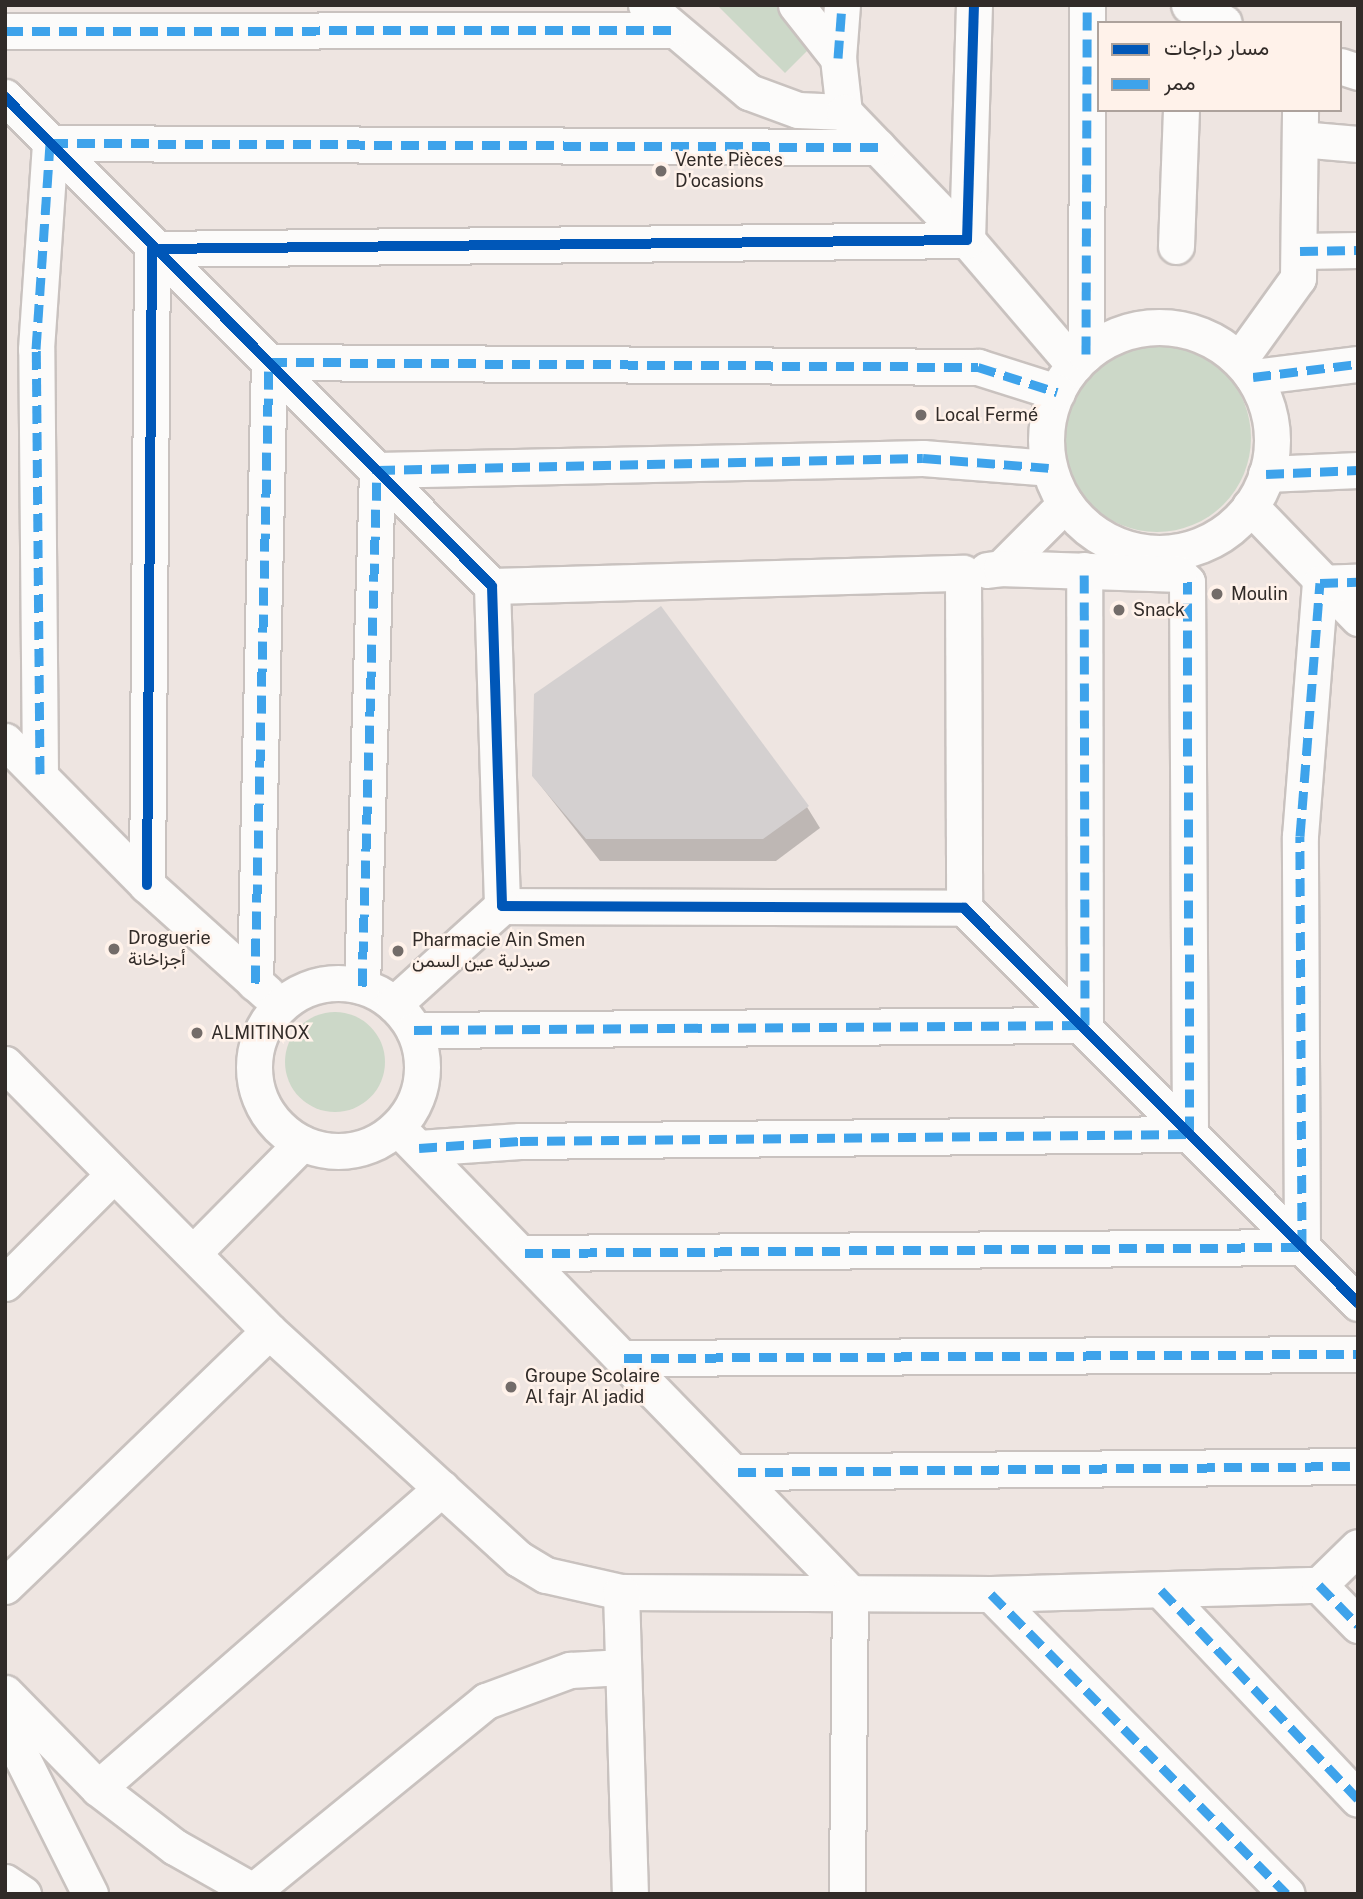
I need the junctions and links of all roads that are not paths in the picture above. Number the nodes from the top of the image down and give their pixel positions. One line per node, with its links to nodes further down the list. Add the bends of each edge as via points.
1 (646, 5): 8 (street)
2 (796, 5): 10 (street)
3 (842, 5): 10 (street)
4 (974, 5): 18 (street)
5 (1087, 5): 26 (street)
6 (1187, 5): 7 (street)
7 (1220, 21)
8 (672, 30): 9 (street); 12 (street, via 772,103)
9 (5, 31)
10 (838, 58): 12 (street)
11 (5, 97): 15 (street)
12 (844, 112): 17 (street)
13 (1181, 112): 19 (street)
14 (1300, 124): 16 (street); 22 (street)
15 (50, 143): 17 (street); 20 (street); 41 (street, via 36,349)
16 (1358, 144)
17 (878, 147): 18 (street)
18 (967, 240): 20 (street); 26 (street)
19 (1176, 246)
20 (152, 249): 23 (street); 42 (street)
21 (1358, 250): 22 (street)
22 (1300, 251): 25 (street, via 1288,299)
23 (269, 362): 26 (street); 28 (street); 46 (street)
24 (1358, 364): 25 (street)
25 (1246, 369): 26 (street, via 1208,338 1154,327 1117,335); 30 (street, via 1271,424)
26 (1072, 370): 27 (street, via 1046,429)
27 (1049, 468): 28 (street, via 923,458); 31 (street)
28 (377, 470): 38 (street); 45 (street)
29 (1358, 470): 30 (street)
30 (1266, 474): 32 (street)
31 (1065, 504): 32 (street, via 1109,542 1147,553 1199,546); 33 (street)
32 (1250, 506): 37 (street)
33 (1001, 568): 34 (street); 35 (street)
34 (1084, 570): 48 (street); 50 (street, via 1179,574 1186,582)
35 (963, 573): 38 (street); 44 (street)
36 (1358, 582): 37 (street)
37 (1320, 583): 39 (street); 54 (street, via 1300,836)
38 (492, 586): 43 (street)
39 (1358, 618)
40 (5, 741): 41 (street)
41 (40, 774): 42 (street)
42 (146, 885): 46 (street)
43 (502, 906): 44 (street); 47 (street)
44 (964, 908): 48 (street)
45 (362, 986): 46 (street, via 319,984); 47 (street)
46 (268, 994): 52 (street, via 255,1079 271,1117)
47 (404, 1017): 48 (street); 51 (street, via 420,1086)
48 (1084, 1025): 50 (street)
49 (5, 1064): 53 (street)
50 (1190, 1134): 51 (street, via 520,1141); 54 (street)
51 (408, 1137): 52 (street, via 335,1151); 56 (street)
52 (302, 1143): 55 (street)
53 (114, 1174): 55 (street); 57 (street)
54 (1301, 1247): 56 (street); 58 (street)
55 (194, 1252): 59 (street)
56 (525, 1253): 61 (street)
57 (5, 1283)
58 (1358, 1303)
59 (270, 1331): 64 (street); 67 (street)
60 (1358, 1354): 61 (street)
61 (624, 1358): 63 (street)
62 (1358, 1466): 63 (street)
63 (738, 1472): 70 (street)
64 (442, 1488): 69 (street, via 532,1567); 76 (street)
65 (1358, 1547): 66 (street)
66 (1319, 1585): 68 (street); 72 (street)
67 (5, 1586)
68 (1161, 1590): 71 (street); 77 (street)
69 (621, 1592): 70 (street); 73 (street)
70 (850, 1593): 71 (street); 81 (street)
71 (991, 1594): 82 (street)
72 (1358, 1625)
73 (623, 1667): 78 (street, via 570,1670 486,1701); 80 (street)
74 (5, 1693): 76 (street)
75 (5, 1724): 79 (street)
76 (98, 1788): 78 (street, via 175,1847)
77 (1358, 1799)
78 (256, 1892)
79 (90, 1894)
80 (630, 1894)
81 (847, 1894)
82 (1287, 1894)

